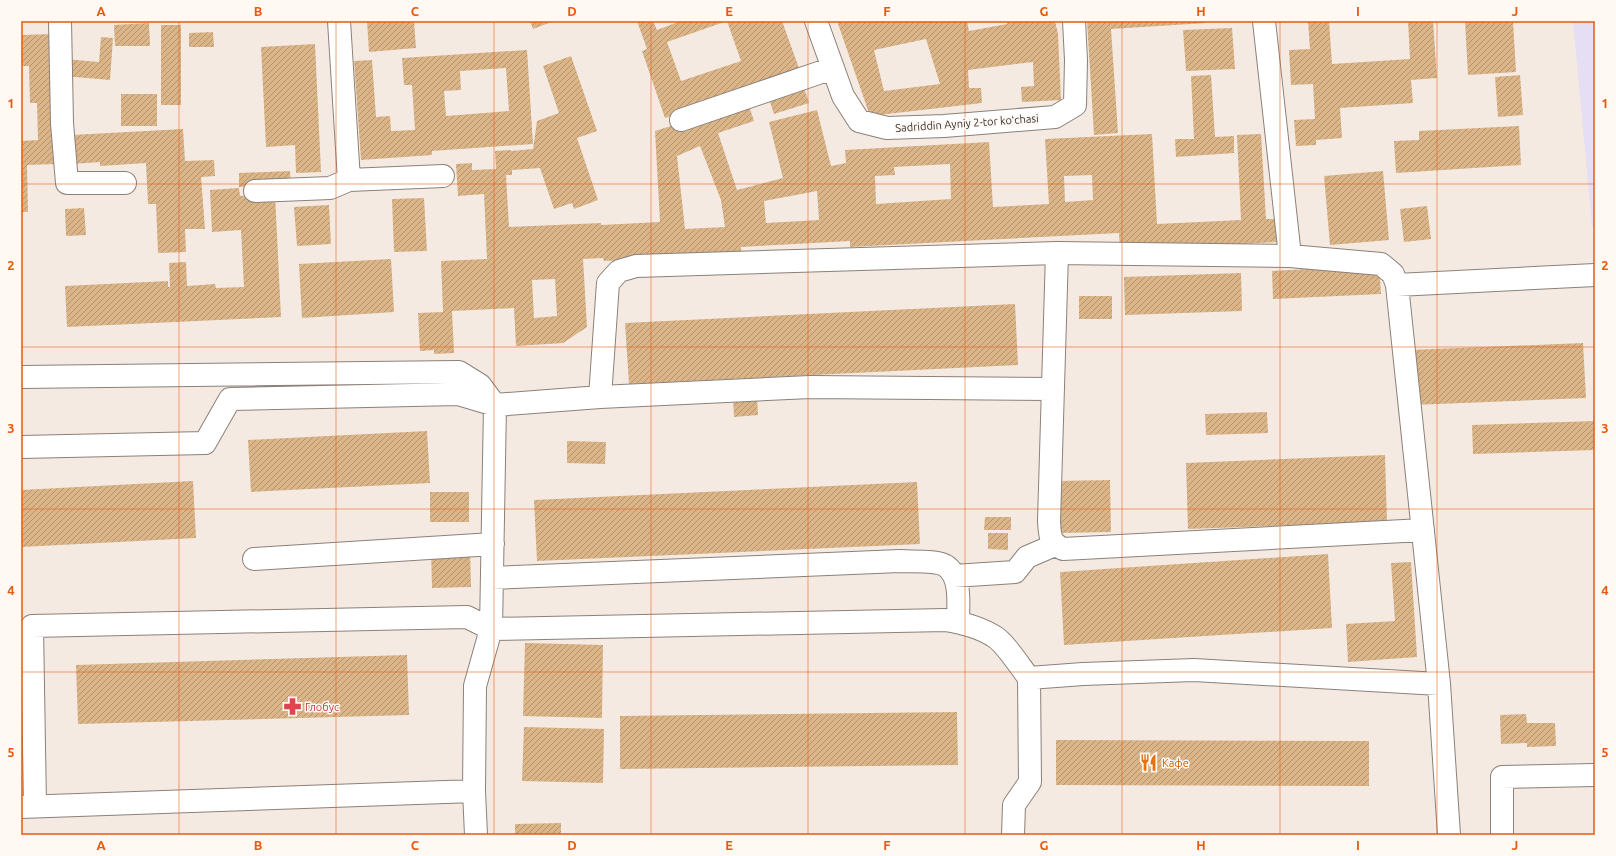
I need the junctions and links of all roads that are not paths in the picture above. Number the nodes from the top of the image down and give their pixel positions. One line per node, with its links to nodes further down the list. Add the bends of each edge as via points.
1 (60, 21): 10 (lane, via 62,123 67,183)
2 (339, 21): 9 (lane)
3 (816, 21): 6 (lane, Sadriddin Ayniy 2-tor koʻchasi)
4 (1074, 21): 6 (lane, Sadriddin Ayniy 2-tor koʻchasi, via 1075,105 1055,117 887,128 859,121 843,96)
5 (1264, 21): 13 (lane)
6 (833, 68): 7 (lane)
7 (681, 120)
8 (443, 176): 9 (lane)
9 (349, 180): 11 (lane, via 330,188)
10 (124, 183)
11 (255, 191)
12 (1057, 253): 13 (lane); 17 (lane); 18 (lane, via 636,266 619,271 608,283)
13 (1290, 256): 15 (lane, via 1381,264 1392,274)
14 (1595, 275): 15 (lane)
15 (1397, 285): 21 (lane)
16 (21, 377): 19 (lane, via 459,372 480,385)
17 (1052, 389): 18 (lane, via 810,388); 23 (lane, via 1049,521 1050,538)
18 (600, 396): 19 (lane)
19 (495, 405): 20 (lane, via 458,394 230,399 205,443); 22 (lane)
20 (21, 447)
21 (1423, 530): 23 (lane, via 1143,546 1063,549); 30 (lane)
22 (493, 544): 24 (lane); 26 (lane)
23 (1055, 545): 25 (lane, via 1027,557 1015,572)
24 (254, 560)
25 (954, 576): 26 (lane, via 946,566 936,563 900,561); 27 (lane, via 958,587)
26 (492, 578): 28 (lane)
27 (958, 622): 28 (lane, via 937,620); 29 (lane, via 997,638)
28 (491, 629): 32 (lane, via 475,686); 33 (lane, via 466,617 32,626)
29 (1029, 678): 30 (lane, via 1194,670); 35 (lane, via 1030,782 1014,805)
30 (1439, 684): 36 (lane)
31 (1595, 775): 37 (lane, via 1502,777)
32 (474, 791): 33 (lane); 34 (lane)
33 (28, 807)
34 (476, 835)
35 (1013, 835)
36 (1449, 835)
37 (1502, 835)

